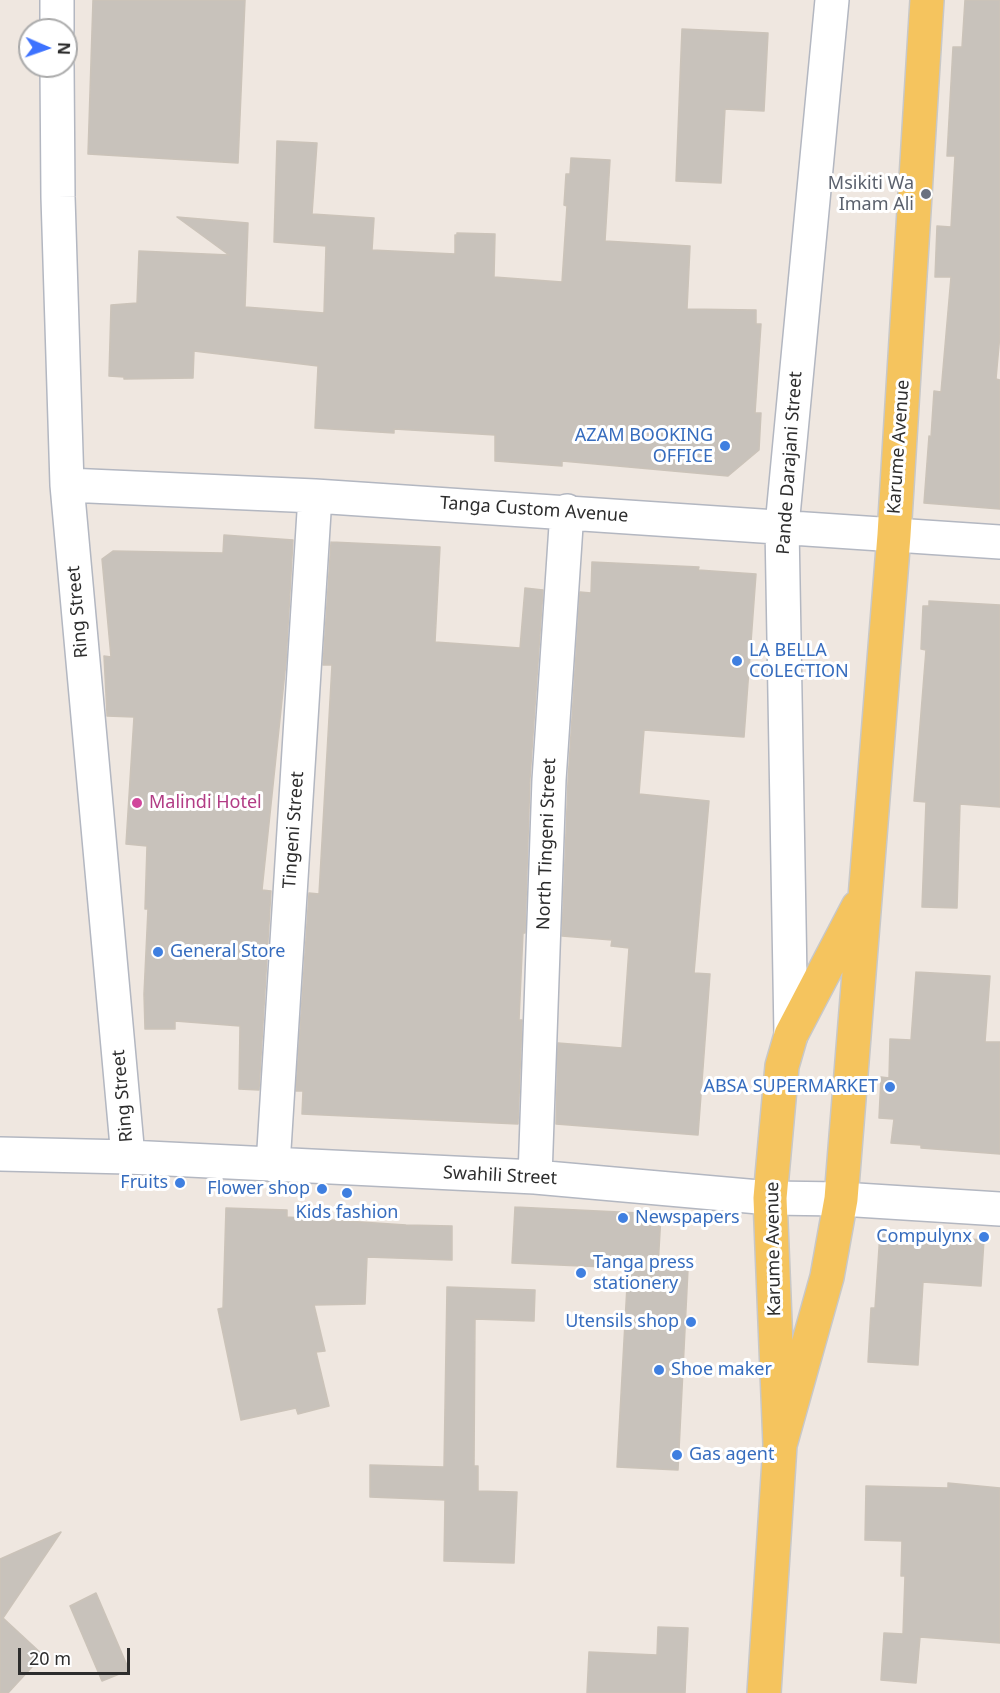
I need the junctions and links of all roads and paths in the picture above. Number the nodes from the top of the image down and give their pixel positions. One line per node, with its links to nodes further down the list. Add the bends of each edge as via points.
1 (57, 0): 4 (street)
2 (832, 0): 9 (street, Pande Darajani Street)
3 (927, 0): 10 (main road, Karume Avenue)
4 (57, 18)
5 (57, 78): 6 (street, Ring Street)
6 (67, 485): 7 (street, Tanga Custom Avenue); 15 (street, Ring Street)
7 (315, 496): 8 (street, Tanga Custom Avenue); 16 (street, Tingeni Street)
8 (567, 511): 9 (street, Tanga Custom Avenue); 17 (street, North Tingeni Street, via 549,780)
9 (782, 526): 10 (street, Tanga Custom Avenue); 13 (street, Pande Darajani Street)
10 (894, 535): 11 (street, Tanga Custom Avenue); 12 (main road, Karume Avenue)
11 (1000, 542)
12 (865, 893): 13 (main road, Karume Avenue); 19 (main road, Karume Avenue)
13 (791, 1035): 18 (main road, Karume Avenue, via 782,1066)
14 (0, 1154): 15 (street, Swahili Street)
15 (128, 1157): 16 (street, Swahili Street)
16 (273, 1165): 17 (street, Swahili Street)
17 (535, 1178): 18 (street, Swahili Street)
18 (770, 1198): 19 (street, Swahili Street); 21 (main road, Karume Avenue)
19 (841, 1199): 20 (street, Swahili Street); 21 (main road, Karume Avenue, via 827,1277)
20 (1000, 1209)
21 (780, 1445): 22 (main road, Karume Avenue)
22 (764, 1693)

